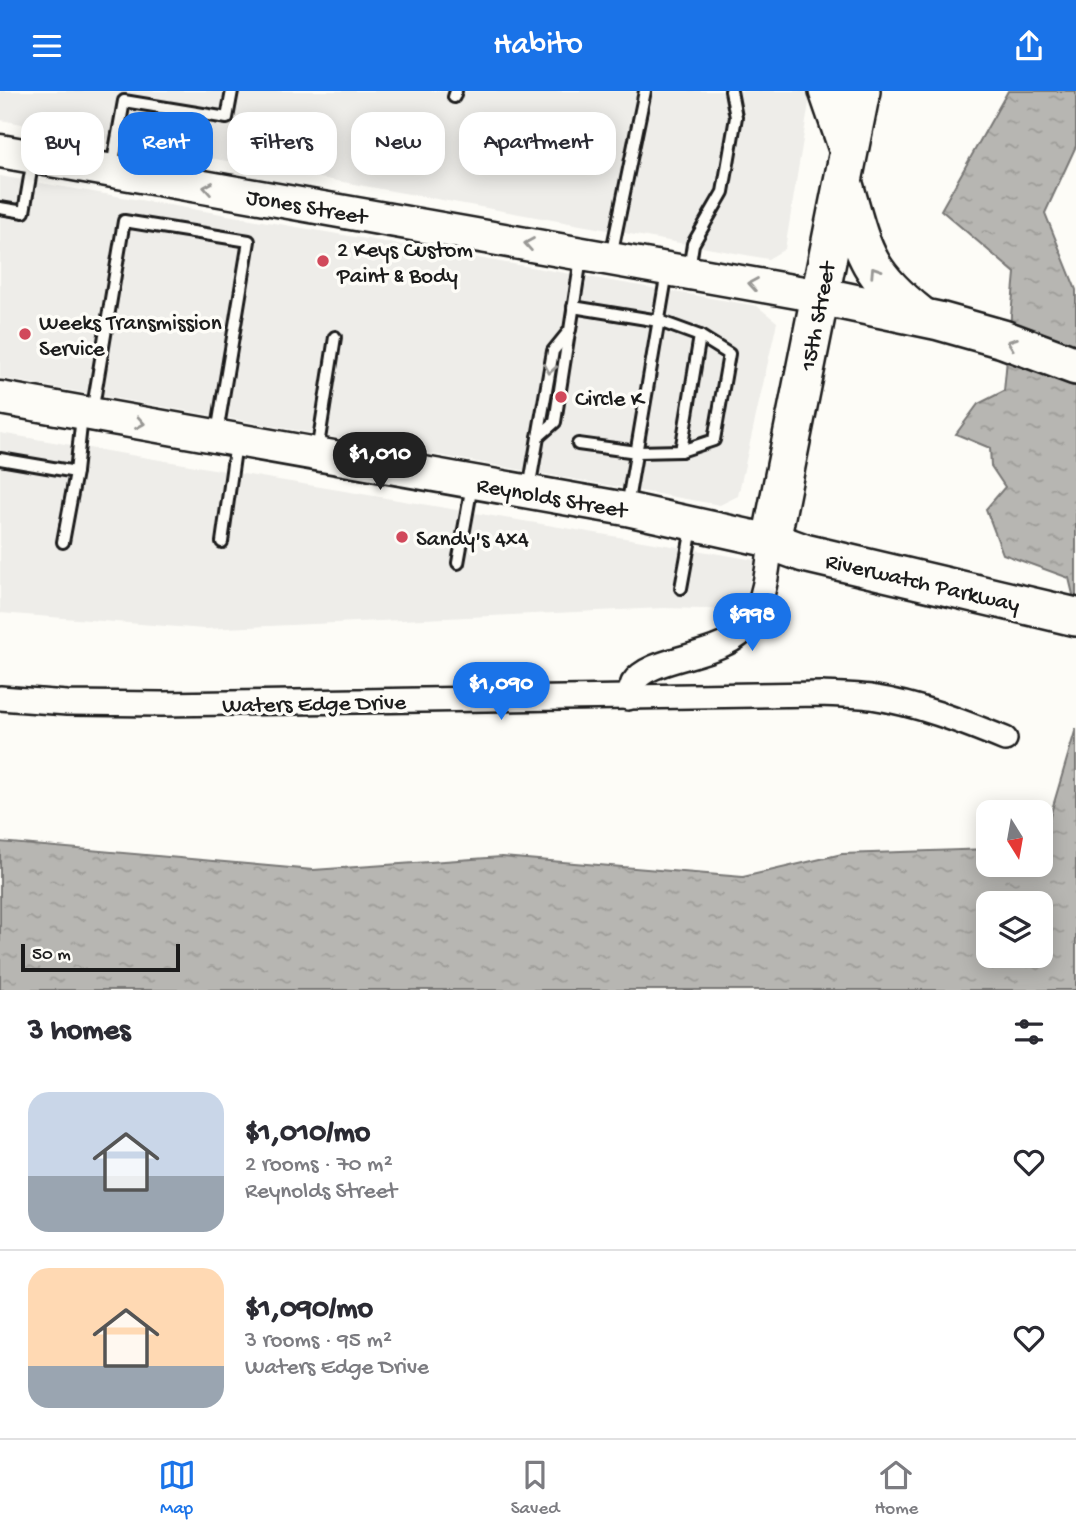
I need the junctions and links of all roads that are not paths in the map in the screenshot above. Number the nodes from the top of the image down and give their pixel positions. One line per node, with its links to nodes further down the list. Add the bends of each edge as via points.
1 (232, 91): 10 (lane, via 227,118 124,100)
2 (645, 91): 13 (lane)
3 (731, 91): 14 (lane, via 737,117 723,192)
4 (828, 91): 8 (main road)
5 (861, 91): 8 (main road, 15th Street)
6 (0, 151): 7 (main road, Jones Street)
7 (21, 154)
8 (846, 166): 15 (main road, 15th Street); 17 (main road, one-way to 8, via 887,287 869,262)
9 (104, 169): 10 (main road, Jones Street)
10 (112, 170): 13 (main road, Jones Street, one-way to 10)
11 (30, 175): 12 (lane, via 24,212)
12 (0, 208)
13 (596, 256): 14 (main road, Jones Street); 16 (lane)
14 (678, 271): 15 (main road, Jones Street, one-way to 14); 18 (lane)
15 (820, 296): 17 (main road); 35 (main road, 15th Street)
16 (573, 307): 18 (lane); 32 (lane, one-way to 32, via 570,330 553,351)
17 (931, 319): 21 (main road, one-way to 17)
18 (659, 321): 19 (lane); 27 (lane)
19 (700, 336): 26 (lane); 26 (lane, via 729,354 714,440)
20 (335, 337): 28 (lane)
21 (1076, 366)
22 (0, 398): 23 (main road, Reynolds Street)
23 (87, 414): 24 (main road, Reynolds Street, one-way to 24); 24 (lane, via 124,221 249,241); 30 (lane)
24 (227, 438): 28 (main road, Reynolds Street); 37 (lane)
25 (578, 444): 27 (lane)
26 (681, 451): 27 (lane)
27 (637, 452): 33 (lane)
28 (317, 454): 31 (main road, Reynolds Street)
29 (0, 459): 30 (lane)
30 (76, 472): 36 (lane)
31 (472, 482): 32 (main road, Reynolds Street); 38 (lane)
32 (529, 492): 33 (main road, Reynolds Street)
33 (626, 509): 34 (main road, Reynolds Street)
34 (694, 522): 35 (main road, Reynolds Street); 39 (lane)
35 (771, 541): 40 (main road, Riverwatch Parkway); 42 (street, via 760,602 744,631 720,646 645,673 634,682)
36 (63, 542)
37 (222, 542)
38 (458, 563)
39 (681, 588)
40 (1076, 617)
41 (0, 698): 42 (street, Waters Edge Drive, via 162,704)
42 (628, 698): 43 (street, Waters Edge Drive, via 870,697 953,718)
43 (1005, 739)

